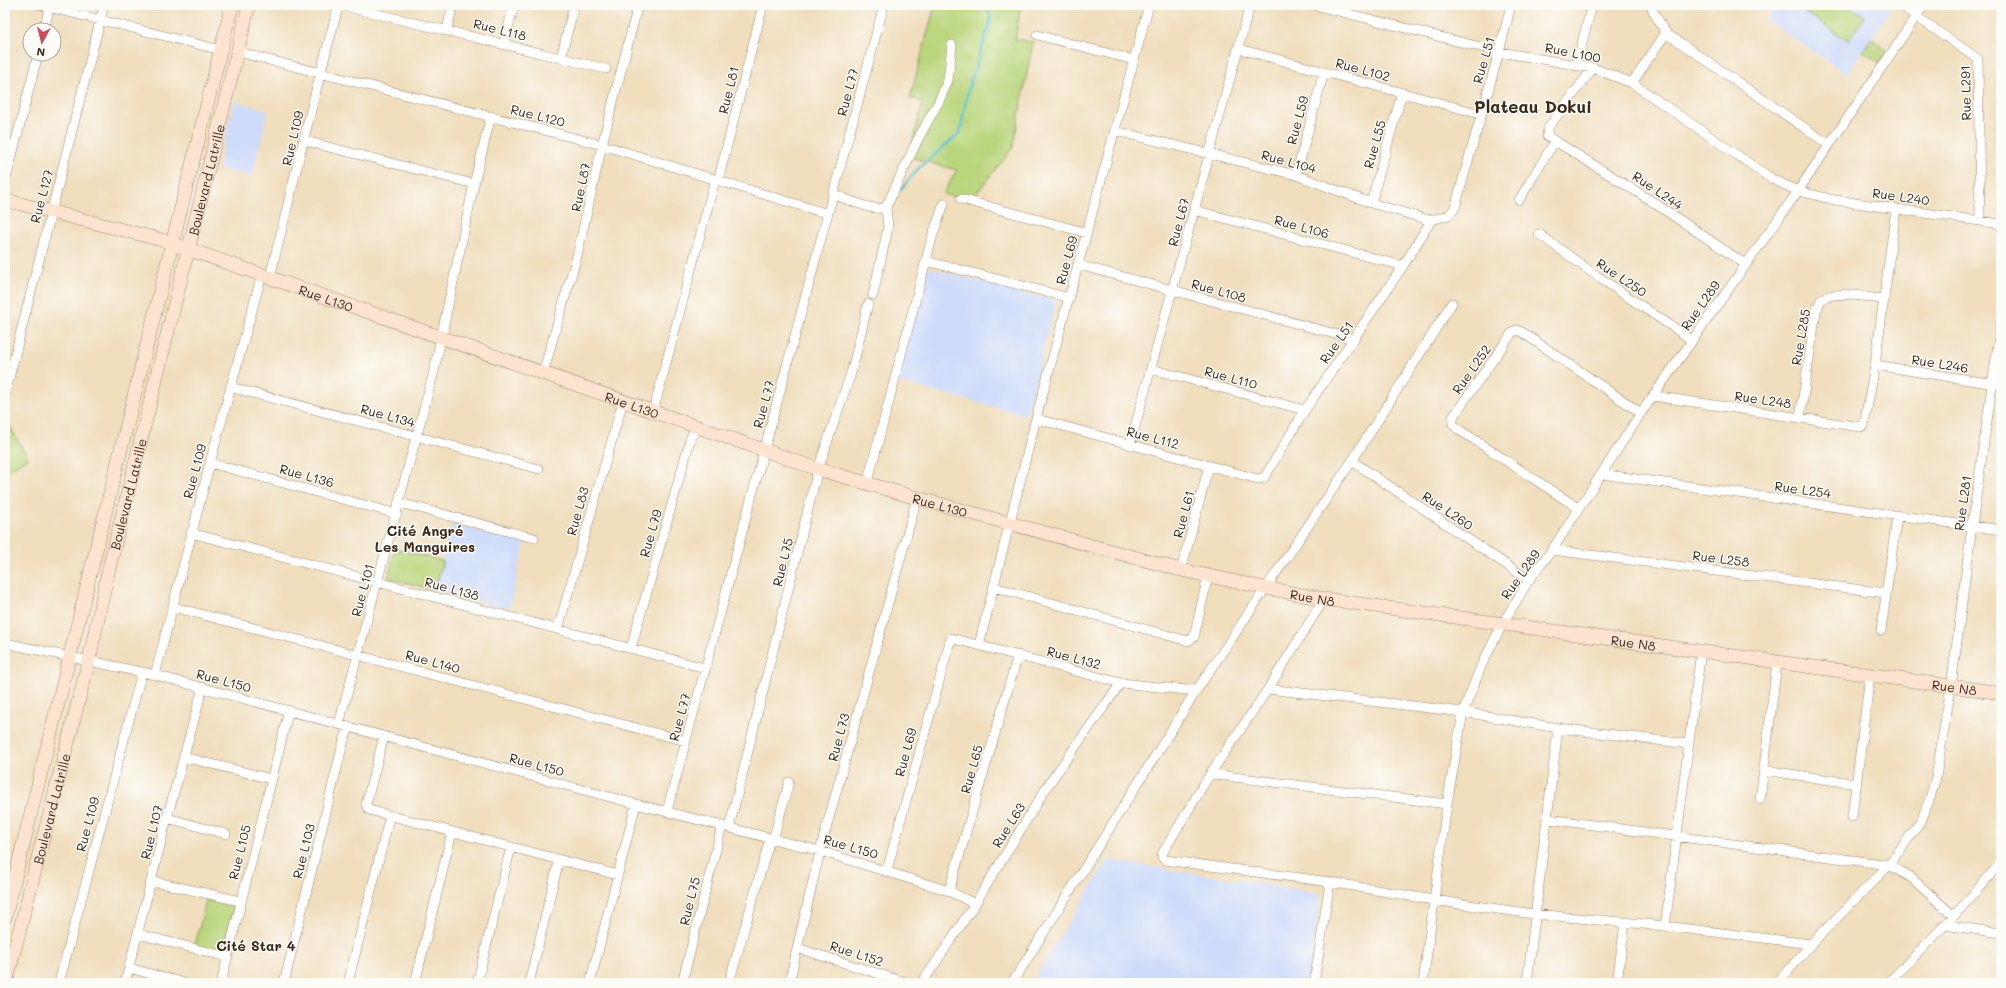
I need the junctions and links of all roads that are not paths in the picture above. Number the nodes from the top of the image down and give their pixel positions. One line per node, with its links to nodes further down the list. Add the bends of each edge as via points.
1 (40, 5): 20 (street)
2 (104, 5): 22 (street, Rue L127)
3 (232, 5): 30 (street, Boulevard Latrille)
4 (249, 5): 31 (street, Boulevard Latrille)
5 (339, 5): 24 (street, Rue L118); 40 (street, Rue L109)
6 (453, 5): 24 (street)
7 (514, 5): 27 (street)
8 (574, 5): 33 (street)
9 (638, 5): 49 (street, Rue L87)
10 (763, 5): 52 (street, Rue L81)
11 (884, 5): 56 (street, Rue L77)
12 (1149, 5): 34 (street, Rue L69)
13 (1250, 5): 29 (street, Rue L67)
14 (1314, 5): 32 (street, Rue L100)
15 (1511, 5): 32 (street, Rue L51)
16 (1592, 5): 36 (street)
17 (1651, 5): 25 (street)
18 (1900, 5): 21 (street, Rue L291)
19 (1924, 5): 21 (street, Rue L289)
20 (50, 6): 22 (street); 23 (street)
21 (1916, 16): 48 (street, Rue L289); 69 (street, Rue L291, via 1978,59)
22 (99, 19): 30 (street); 65 (street, Rue L127)
23 (46, 22)
24 (446, 29): 27 (street, Rue L118)
25 (1666, 33): 41 (street); 48 (street)
26 (1037, 35): 34 (street)
27 (504, 43): 33 (street, Rue L118)
28 (952, 45): 62 (street, via 948,80 940,101 918,139)
29 (1239, 49): 39 (street, Rue L102); 50 (street, Rue L67)
30 (221, 50): 73 (street, Boulevard Latrille)
31 (238, 52): 40 (street, Rue L120); 74 (street, Boulevard Latrille)
32 (1500, 52): 36 (street, Rue L100); 43 (street, Rue L51)
33 (561, 58): 38 (street, Rue L118)
34 (1134, 60): 45 (street, Rue L69)
35 (36, 62): 53 (street)
36 (1576, 66): 37 (street, Rue L100)
37 (1593, 68): 41 (street, Rue L100); 47 (street, via 1548,128 1546,134)
38 (606, 69)
39 (1324, 72): 42 (street, Rue L102); 51 (street, Rue L59)
40 (319, 74): 44 (street, Rue L120); 46 (street, Rue L109)
41 (1632, 83): 55 (street, Rue L100, via 1772,179)
42 (1402, 93): 43 (street, Rue L102); 60 (street, Rue L55)
43 (1480, 114): 67 (street, Rue L51)
44 (491, 116): 49 (street, Rue L120); 54 (street, Rue L101)
45 (1116, 131): 50 (street, Rue L104); 71 (street, Rue L69)
46 (305, 141): 54 (street); 79 (street, Rue L109)
47 (1555, 141): 59 (street); 76 (street, Rue L244, via 1650,200)
48 (1828, 144): 55 (street, Rue L289)
49 (602, 145): 52 (street, Rue L120); 92 (street, Rue L87, via 577,256)
50 (1210, 155): 51 (street, Rue L104); 64 (street, Rue L67)
51 (1296, 175): 60 (street, Rue L104)
52 (716, 180): 66 (street, Rue L120); 100 (street, Rue L81)
53 (5, 183)
54 (474, 184): 87 (street, Rue L101)
55 (1798, 191): 63 (street, Rue L240, via 1835,200); 76 (street, Rue L289)
56 (833, 194): 62 (street, via 875,208); 66 (street, Rue L77)
57 (961, 199): 71 (street)
58 (5, 200): 65 (street, Rue L130)
59 (1519, 200)
60 (1371, 203): 68 (street, Rue L104)
61 (944, 204): 75 (street)
62 (886, 207): 81 (street, via 888,228)
63 (1896, 209): 69 (street, Rue L240); 83 (street)
64 (1194, 210): 78 (street, Rue L106); 80 (street, Rue L67)
65 (50, 211): 73 (street, Rue L130); 96 (street, Rue L127)
66 (828, 214): 107 (street, Rue L77)
67 (1452, 214): 68 (street, Rue L104)
68 (1432, 219): 78 (street, Rue L51)
69 (1980, 221): 70 (street, Rue L240)
70 (2001, 224)
71 (1088, 232): 77 (street, Rue L69)
72 (1538, 234): 89 (street, Rue L250)
73 (172, 244): 74 (street, Rue L130); 146 (street, Boulevard Latrille)
74 (188, 249): 79 (street, Rue L130); 147 (street, Boulevard Latrille, via 109,568)
75 (926, 261): 82 (street); 115 (street)
76 (1745, 264): 89 (street, Rue L289)
77 (1079, 265): 80 (street, Rue L108); 82 (street, Rue L69)
78 (1403, 266): 88 (street, Rue L51)
79 (266, 275): 87 (street, Rue L130); 95 (street, Rue L109)
80 (1172, 291): 88 (street, Rue L108); 91 (street, Rue L67)
81 (873, 295)
82 (1070, 298): 103 (street, Rue L69)
83 (1883, 300): 90 (street); 102 (street, Rue L285, via 1839,294 1820,302 1816,312)
84 (1452, 303): 108 (street)
85 (868, 304): 112 (street, Rue L75, via 852,370)
86 (2001, 323): 93 (street, Rue L281)
87 (440, 336): 92 (street, Rue L130); 105 (street, Rue L101)
88 (1354, 339): 99 (street, Rue L51)
89 (1692, 340): 97 (street, Rue L289)
90 (1874, 365): 93 (street, Rue L246); 102 (street, Rue L248, via 1866,421 1861,427)
91 (1151, 369): 99 (street, Rue L110); 106 (street, Rue L67)
92 (543, 373): 98 (street, Rue L130)
93 (1992, 384): 94 (street, Rue L246); 122 (street, Rue L281)
94 (2001, 385)
95 (230, 387): 105 (street, Rue L134); 109 (street, Rue L109)
96 (5, 394)
97 (1653, 396): 101 (street, Rue L289); 102 (street, Rue L248)
98 (623, 401): 100 (street, Rue L130); 137 (street, Rue L83)
99 (1305, 410): 114 (street, Rue L51)
100 (653, 412): 104 (street, Rue L130)
101 (1641, 413): 113 (street, Rue L289); 118 (street, Rue L252, via 1516,330 1453,417 1453,424 1458,429)
102 (1800, 418)
103 (1037, 419): 106 (street, Rue L112); 121 (street, Rue L69)
104 (697, 426): 107 (street, Rue L130); 142 (street, Rue L79, via 691,437)
105 (417, 436): 111 (street, Rue L134); 117 (street, Rue L101)
106 (1130, 445): 110 (street, Rue L112)
107 (764, 451): 112 (street, Rue L130); 149 (street, Rue L77)
108 (1352, 461): 129 (street, Rue L260); 132 (street)
109 (210, 463): 119 (street, Rue L136); 124 (street, Rue L109)
110 (1209, 466): 114 (street, Rue L112); 127 (street, Rue L61)
111 (539, 469)
112 (818, 469): 115 (street, Rue L130); 181 (street, Rue L75)
113 (1601, 474): 118 (street, Rue L289); 120 (street, Rue L254)
114 (1262, 479)
115 (867, 484): 116 (street, Rue L130)
116 (917, 498): 121 (street, Rue L130); 187 (street, Rue L73)
117 (400, 503): 119 (street, Rue L101); 125 (street)
118 (1578, 508): 126 (street, Rue L289)
119 (397, 514): 130 (street, Rue L101)
120 (1897, 516): 122 (street, Rue L254); 133 (street)
121 (1010, 523): 127 (street, Rue L130); 131 (street, Rue L69)
122 (1972, 526): 123 (street, Rue L254); 155 (street, Rue L281)
123 (2001, 530)
124 (191, 533): 130 (street, Rue L138); 135 (street, Rue L109)
125 (534, 538)
126 (1552, 550): 129 (street, Rue L289); 133 (street, Rue L258)
127 (1181, 570): 128 (street, Rue L130)
128 (1208, 576): 131 (street, via 1194,637 1188,641); 132 (street, Rue L130)
129 (1529, 580): 136 (street, Rue L289)
130 (377, 582): 137 (street, Rue L138); 144 (street, Rue L101)
131 (994, 587): 141 (street, Rue L69)
132 (1265, 588): 134 (street, Rue N8); 157 (street)
133 (1886, 593): 138 (street)
134 (1324, 599): 136 (street, Rue N8); 156 (street)
135 (173, 607): 144 (street, Rue L140); 151 (street, Rue L109)
136 (1503, 623): 143 (street, Rue N8); 160 (street, Rue L289, via 1482,664)
137 (558, 629): 142 (street, Rue L138)
138 (1881, 632)
139 (949, 641): 141 (street, Rue L132, via 954,638); 191 (street, Rue L69)
140 (5, 643): 146 (street, Rue L150)
141 (979, 645): 145 (street, Rue L132)
142 (631, 648): 149 (street, Rue L138)
143 (1701, 651): 148 (street, Rue N8); 166 (street)
144 (358, 655): 161 (street, Rue L101); 165 (street, Rue L140)
145 (1018, 655): 153 (street, Rue L132); 195 (street, Rue L65)
146 (70, 657): 147 (street, Rue L150); 201 (street, Boulevard Latrille)
147 (89, 660): 150 (street, Rue L150); 211 (street, Boulevard Latrille)
148 (1777, 662): 152 (street, Rue N8); 168 (street)
149 (705, 668): 165 (street, Rue L77)
150 (142, 672): 151 (street, Rue L150); 212 (street, Rue L109)
151 (155, 675): 154 (street, Rue L150)
152 (1870, 675): 155 (street, Rue N8); 172 (street)
153 (1121, 683): 157 (street, Rue L132); 198 (street, Rue L63, via 1048,785)
154 (203, 687): 159 (street, Rue L150); 167 (street, Rue L107)
155 (1951, 687): 158 (street, Rue N8); 190 (street, Rue L281, via 1930,798 1921,821)
156 (1268, 689): 160 (street); 169 (street)
157 (1196, 691): 227 (street)
158 (2001, 693)
159 (289, 710): 161 (street, Rue L150); 170 (street, Rue L105)
160 (1463, 712): 163 (street); 175 (street, Rue L289)
161 (340, 724): 162 (street, Rue L150)
162 (349, 727): 164 (street, Rue L150); 216 (street, Rue L103)
163 (1558, 728): 166 (street); 180 (street)
164 (384, 736): 174 (street, Rue L150); 177 (street, via 366,804 369,810)
165 (686, 741): 176 (street, Rue L77)
166 (1689, 744): 184 (street)
167 (184, 757): 170 (street); 179 (street, Rue L107)
168 (1764, 770): 172 (street); 173 (street)
169 (1210, 774): 175 (street); 194 (street, via 1162,854 1165,860)
170 (271, 779): 197 (street, Rue L105)
171 (789, 782): 185 (street)
172 (1857, 784): 178 (street)
173 (1760, 800)
174 (636, 804): 176 (street, Rue L150); 192 (street)
175 (1447, 804): 196 (street, Rue L289)
176 (667, 811): 181 (street, Rue L150)
177 (390, 815): 182 (street); 217 (street)
178 (1852, 817)
179 (167, 818): 183 (street); 193 (street, Rue L107)
180 (1548, 819): 184 (street); 199 (street)
181 (725, 827): 185 (street, Rue L150); 222 (street, Rue L75)
182 (452, 832): 186 (street); 218 (street)
183 (226, 834)
184 (1675, 837): 190 (street); 204 (street)
185 (772, 839): 187 (street, Rue L150); 223 (street)
186 (511, 847): 188 (street); 219 (street)
187 (820, 851): 191 (street, Rue L150); 208 (street, Rue L73)
188 (560, 860): 192 (street); 220 (street)
189 (2000, 864): 200 (street)
190 (1889, 865): 200 (street, via 1909,876); 207 (street, Rue L281)
191 (887, 870): 195 (street, Rue L150)
192 (618, 876): 221 (street)
193 (152, 880): 197 (street); 206 (street, Rue L107)
194 (1330, 882): 196 (street); 228 (street)
195 (949, 891): 198 (street, Rue L150)
196 (1433, 900): 199 (street); 229 (street, Rue L289)
197 (240, 901): 209 (street, Rue L105)
198 (975, 904): 226 (street, Rue L63)
199 (1534, 914): 202 (street); 230 (street)
200 (1954, 916): 203 (street)
201 (5, 918)
202 (1624, 923): 204 (street); 231 (street)
203 (1944, 925): 205 (street); 233 (street)
204 (1665, 926): 207 (street)
205 (2001, 933)
206 (138, 934): 209 (street); 210 (street, Rue L107)
207 (1811, 944): 232 (street, Rue L281)
208 (797, 948): 224 (street, Rue L73); 225 (street, Rue L152)
209 (228, 957): 215 (street, Rue L105)
210 (129, 968): 213 (street, Rue L107); 214 (street)
211 (6, 983)
212 (59, 983)
213 (126, 983)
214 (184, 983)
215 (221, 983)
216 (284, 983)
217 (348, 983)
218 (415, 983)
219 (477, 983)
220 (529, 983)
221 (590, 983)
222 (682, 983)
223 (729, 983)
224 (789, 983)
225 (908, 983)
226 (922, 983)
227 (1012, 983)
228 (1314, 983)
229 (1422, 983)
230 (1527, 983)
231 (1617, 983)
232 (1778, 983)
233 (1888, 983)

